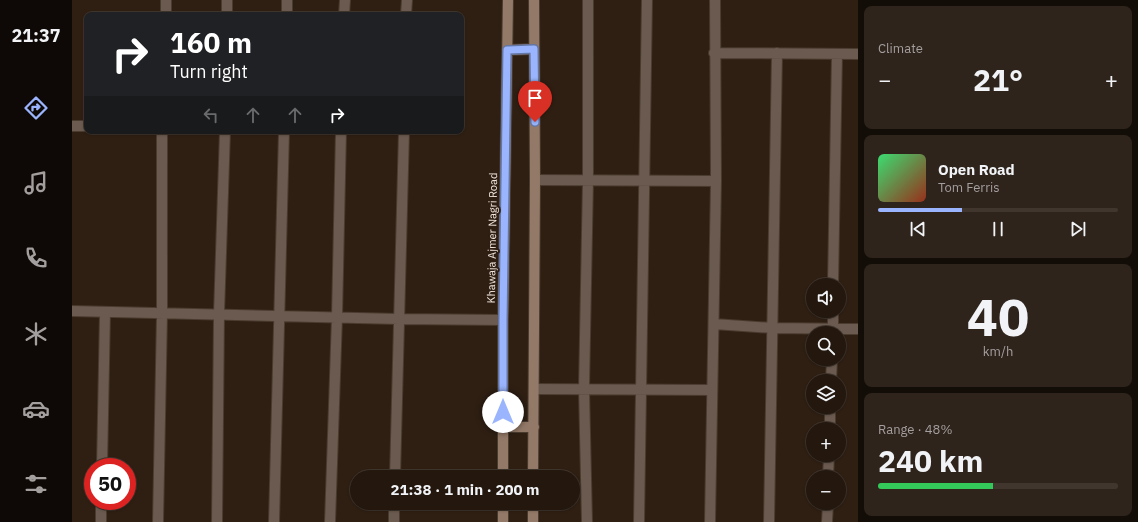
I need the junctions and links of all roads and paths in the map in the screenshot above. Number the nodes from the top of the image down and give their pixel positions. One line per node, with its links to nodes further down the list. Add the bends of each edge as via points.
1 (166, 0): 11 (street)
2 (227, 0): 12 (street)
3 (287, 0): 13 (street)
4 (344, 0): 14 (street)
5 (407, 0): 15 (street)
6 (508, 0): 17 (main road, Khawaja Ajmer Nagri Road)
7 (534, 0): 16 (main road)
8 (588, 0): 30 (street)
9 (647, 0): 31 (street)
10 (715, 0): 19 (street)
11 (166, 12)
12 (227, 12)
13 (287, 12)
14 (344, 12)
15 (406, 12)
16 (534, 49): 17 (main road); 29 (main road)
17 (507, 50): 41 (main road, Khawaja Ajmer Nagri Road)
18 (776, 52): 19 (street); 20 (street); 43 (street)
19 (714, 53): 32 (street)
20 (837, 54): 21 (street); 33 (street)
21 (858, 54)
22 (72, 126): 23 (street)
23 (84, 126)
24 (162, 134): 36 (street)
25 (225, 134): 37 (street)
26 (284, 134): 38 (street)
27 (341, 134): 39 (street)
28 (404, 134): 40 (street)
29 (536, 180): 30 (street); 47 (main road)
30 (588, 180): 31 (street); 48 (street)
31 (644, 181): 32 (street); 49 (street)
32 (716, 181): 42 (street)
33 (833, 278)
34 (72, 311): 35 (street)
35 (105, 312): 36 (street); 53 (street)
36 (162, 313): 37 (street); 63 (street)
37 (218, 314): 38 (street); 64 (street)
38 (279, 316): 39 (street); 65 (street)
39 (337, 317): 40 (street); 66 (street)
40 (399, 319): 41 (street); 54 (street)
41 (503, 320): 51 (main road, Khawaja Ajmer Nagri Road)
42 (714, 324): 43 (street); 50 (street)
43 (773, 328): 45 (street); 73 (street)
44 (858, 329): 46 (street)
45 (806, 330)
46 (846, 330)
47 (534, 388): 48 (street); 52 (main road)
48 (584, 389): 49 (street); 70 (street)
49 (641, 390): 50 (street); 71 (street)
50 (712, 390): 72 (street)
51 (503, 427): 52 (main road); 55 (main road, Khawaja Ajmer Nagri Road)
52 (534, 427): 56 (main road)
53 (102, 458)
54 (395, 470)
55 (503, 470)
56 (533, 470)
57 (102, 510): 62 (street)
58 (394, 510): 67 (street)
59 (503, 510): 68 (main road)
60 (533, 510): 69 (main road)
61 (828, 510): 74 (street)
62 (101, 522)
63 (158, 522)
64 (217, 522)
65 (274, 522)
66 (330, 522)
67 (394, 522)
68 (503, 522)
69 (533, 522)
70 (587, 522)
71 (639, 522)
72 (710, 522)
73 (769, 522)
74 (827, 522)

